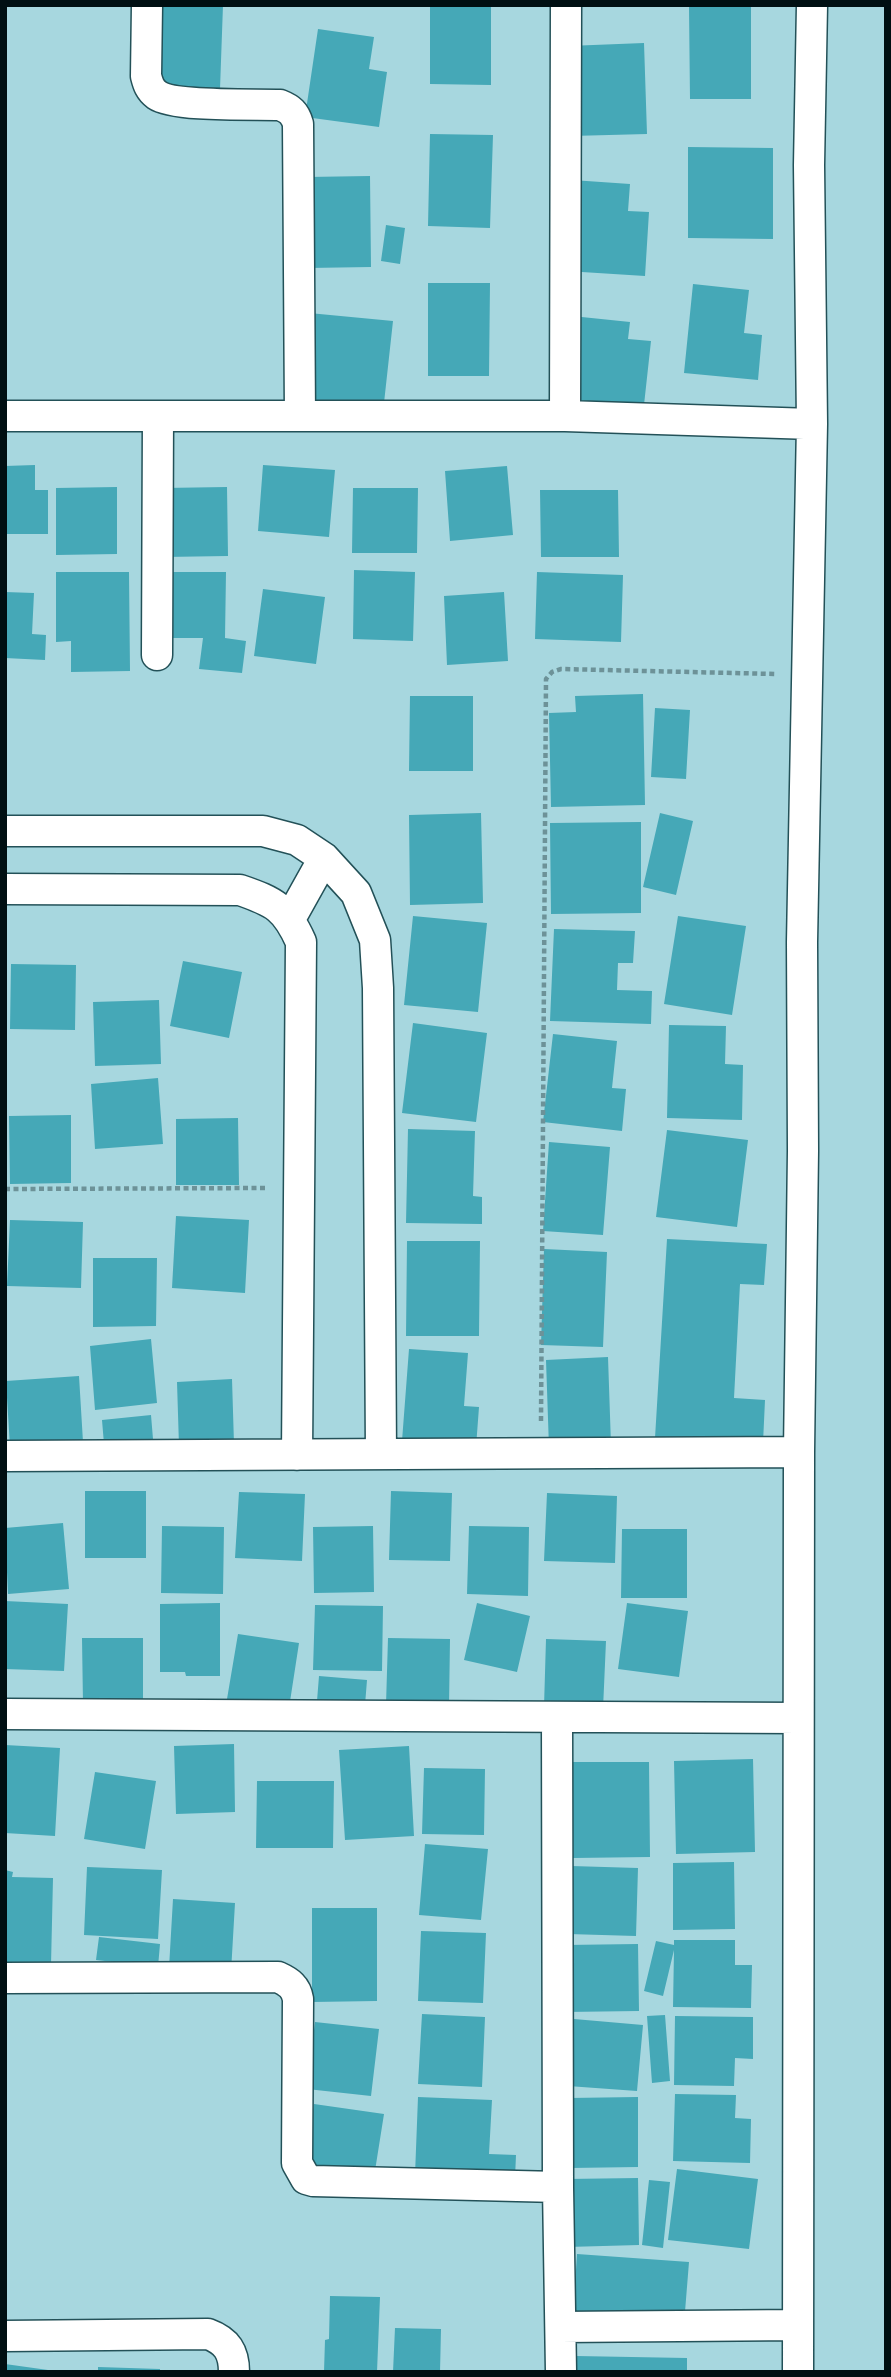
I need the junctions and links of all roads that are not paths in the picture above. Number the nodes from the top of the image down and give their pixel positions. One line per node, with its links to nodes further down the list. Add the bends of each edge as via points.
1 (146, 5): 7 (street, via 146,76 155,94 183,101 280,105 295,115)
2 (566, 5): 8 (street)
3 (812, 5): 9 (street)
4 (831, 5): 30 (street, via 818,1416)
5 (5, 416): 6 (street)
6 (158, 416): 7 (street); 10 (street)
7 (300, 416): 8 (street)
8 (565, 416): 9 (street)
9 (812, 424): 15 (street)
10 (157, 655)
11 (5, 831): 12 (street, via 263,831 297,840)
12 (324, 858): 14 (street); 16 (street, via 356,893 374,940)
13 (5, 889): 14 (street, via 240,890 268,899)
14 (290, 919): 17 (street, via 301,943)
15 (799, 1452): 16 (street); 21 (street)
16 (382, 1454): 17 (street)
17 (297, 1455): 18 (street)
18 (5, 1456)
19 (5, 1714): 20 (street)
20 (557, 1717): 21 (street); 23 (street)
21 (797, 1718): 24 (street)
22 (5, 1978): 23 (street, via 278,1978 289,1982 298,1999 297,2163 306,2179)
23 (558, 2187): 25 (street)
24 (798, 2325): 25 (street); 29 (street)
25 (561, 2327): 28 (street)
26 (5, 2336): 27 (street, via 208,2334 229,2348)
27 (234, 2372)
28 (561, 2372)
29 (798, 2372)
30 (817, 2372)

